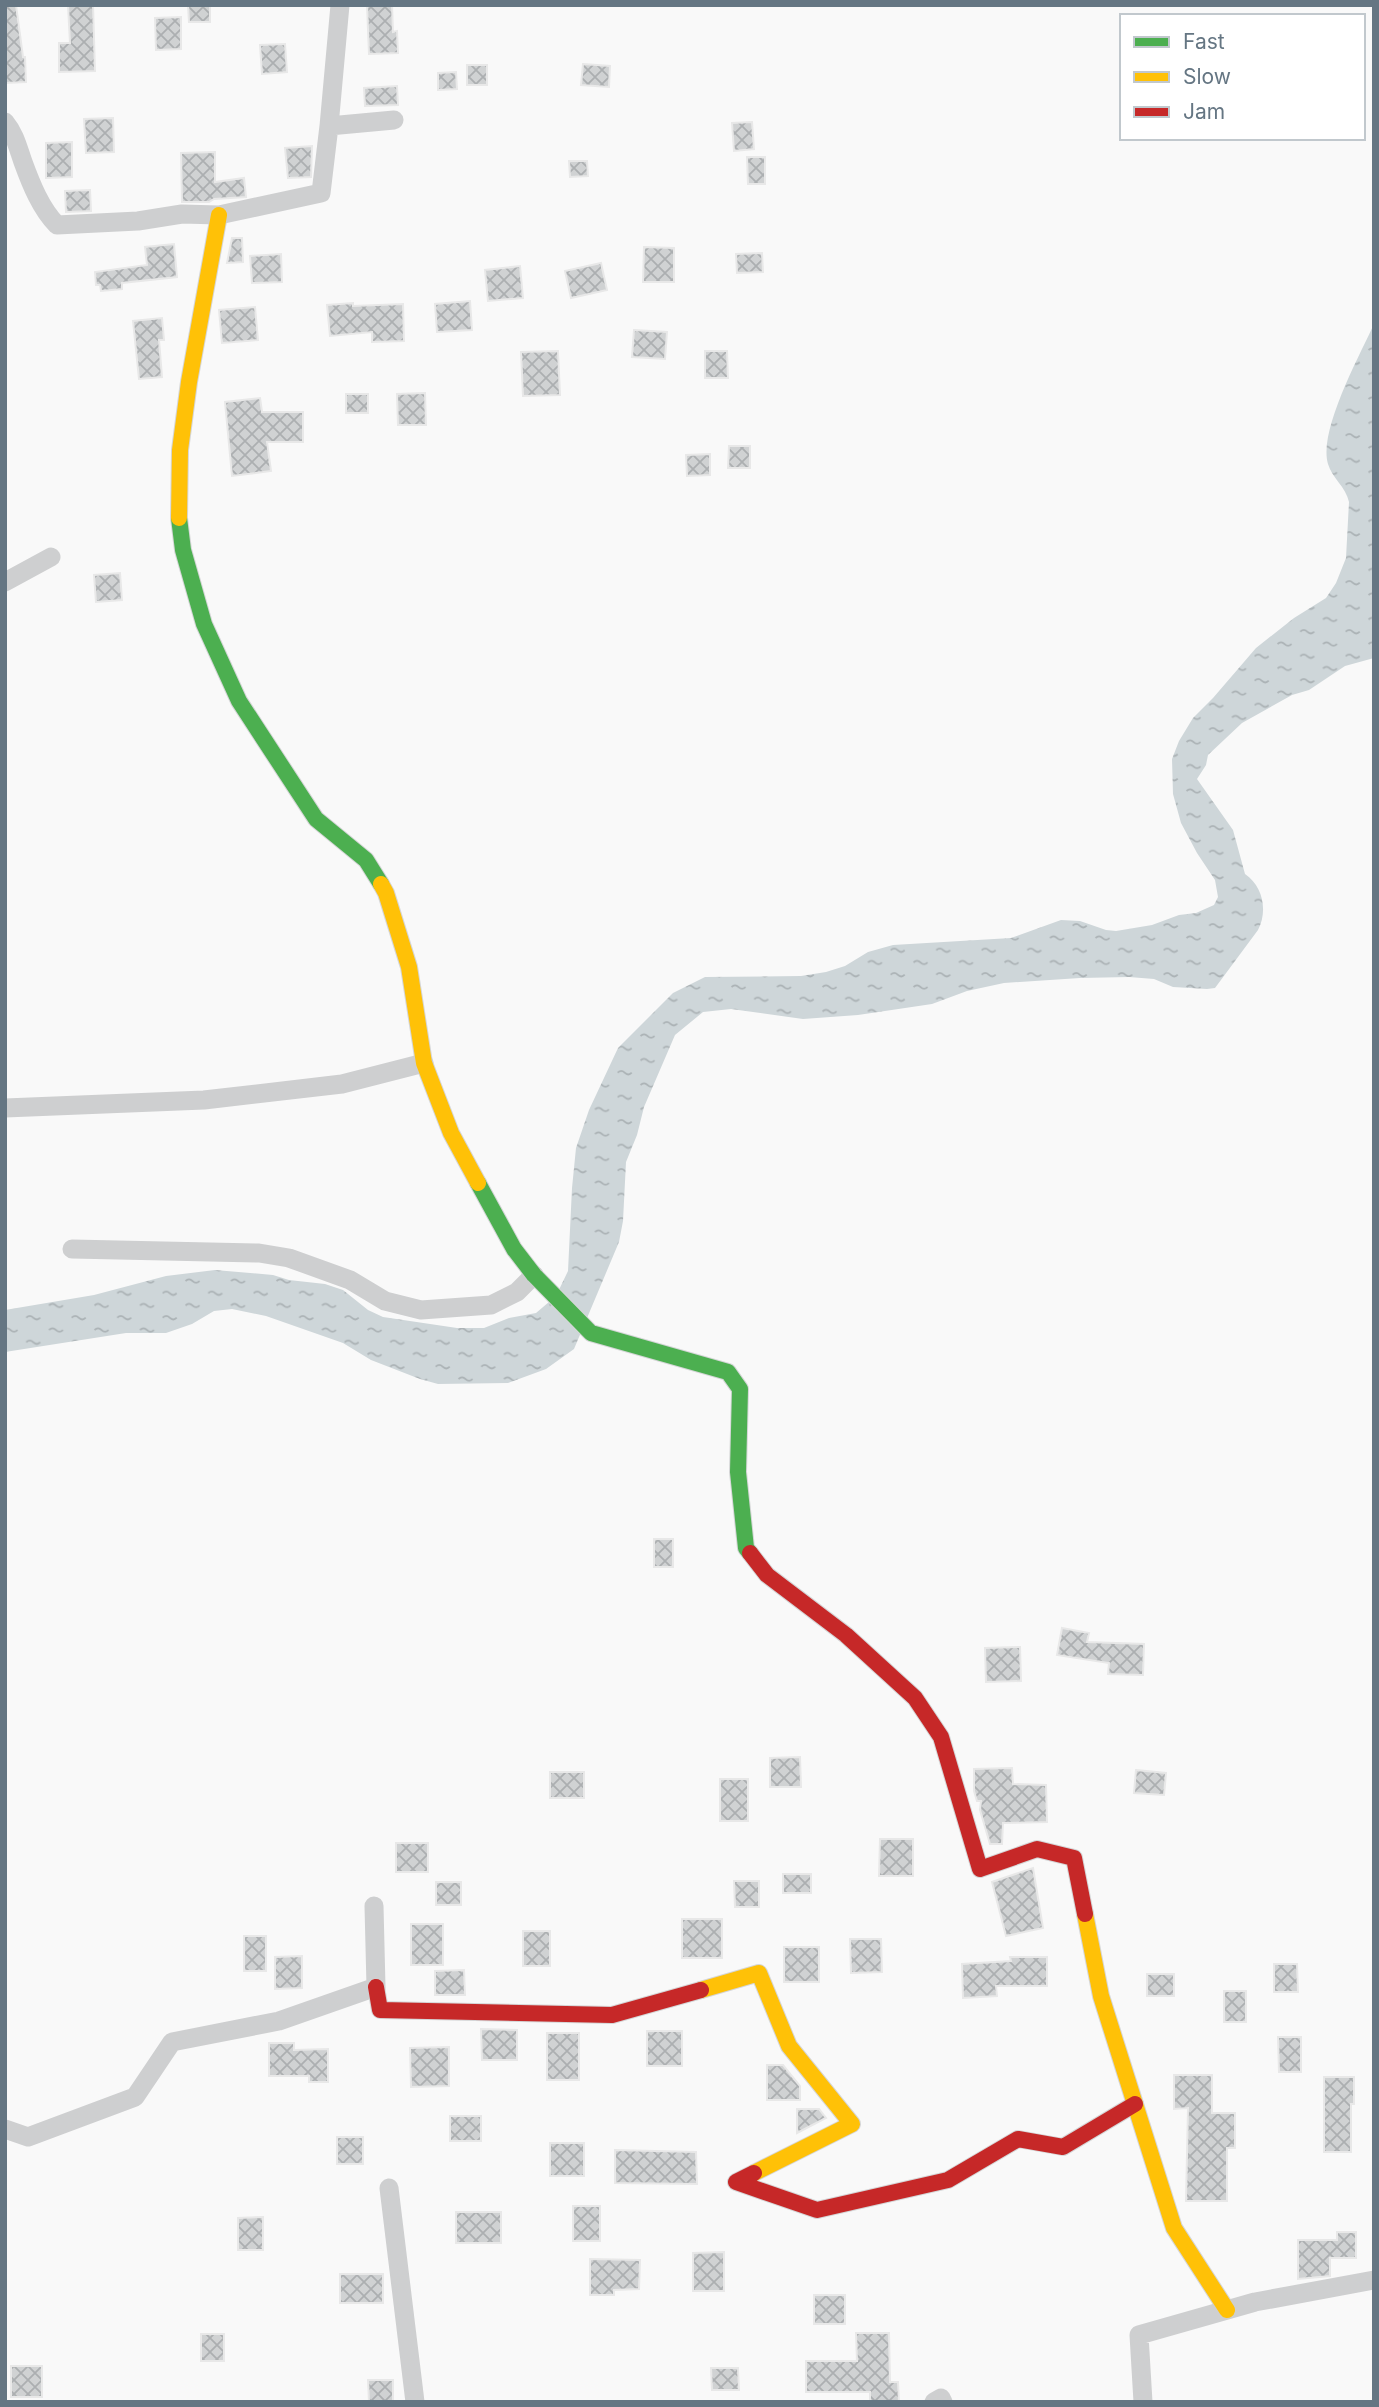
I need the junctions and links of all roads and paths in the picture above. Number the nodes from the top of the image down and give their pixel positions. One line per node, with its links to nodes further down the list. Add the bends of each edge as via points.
1 (340, 5): 4 (street)
2 (394, 120): 4 (street)
3 (5, 122): 5 (street, via 47,215 57,225)
4 (329, 127): 5 (street, via 321,193)
5 (219, 215): 8 (street, via 180,450 178,511 183,550 204,624 239,701 316,819 366,860 386,893 409,967)
6 (51, 557): 7 (street)
7 (5, 582)
8 (424, 1062): 9 (street, via 342,1084 204,1100); 11 (street, via 451,1133 514,1249)
9 (5, 1108)
10 (72, 1249): 11 (street, via 259,1253 289,1258 350,1280 385,1301 421,1310 491,1306)
11 (539, 1281): 14 (street, via 591,1332 727,1372 740,1389 738,1472 746,1548 767,1575 846,1635 915,1698 941,1737 981,1869 1037,1849 1074,1858 1101,1996)
12 (374, 1906): 13 (street)
13 (376, 1987): 14 (street, via 380,2010 612,2015 759,1973 789,2046 852,2124 736,2182 817,2210 948,2180 1018,2139 1063,2147); 15 (street, via 279,2021 172,2042 135,2097 28,2137)
14 (1135, 2104): 18 (street, via 1174,2228)
15 (5, 2129)
16 (389, 2188): 19 (street)
17 (1374, 2280): 18 (street)
18 (1227, 2310): 22 (street, via 1139,2335)
19 (415, 2402)
20 (934, 2402): 21 (street, via 941,2398)
21 (943, 2402)
22 (1143, 2402)

